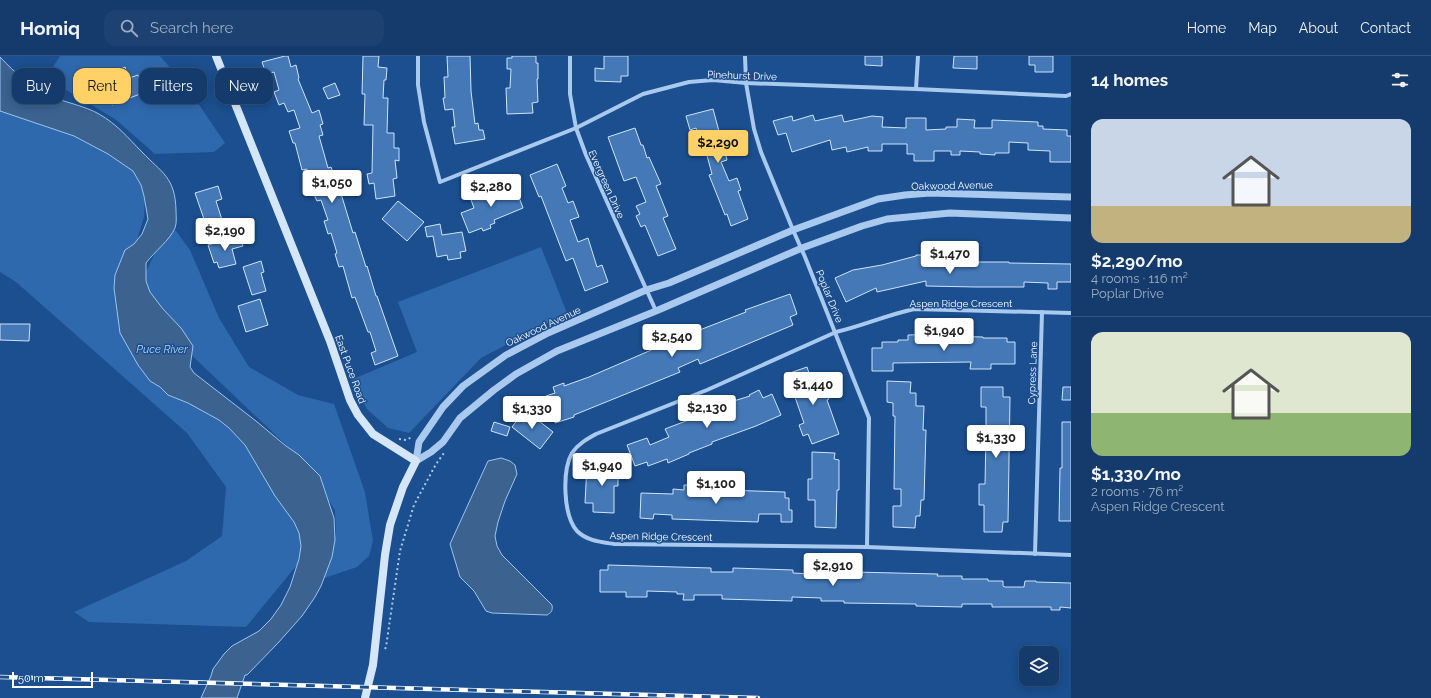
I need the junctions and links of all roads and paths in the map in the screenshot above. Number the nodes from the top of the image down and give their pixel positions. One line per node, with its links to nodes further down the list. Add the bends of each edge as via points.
1 (216, 56): 20 (main road, East Puce Road, via 330,341 350,400 373,434)
2 (418, 56): 9 (street, Pinehurst Drive, via 418,85 424,122 440,182)
3 (570, 56): 9 (street, Evergreen Drive, via 570,94)
4 (745, 56): 6 (street, Poplar Drive)
5 (918, 56): 7 (street)
6 (746, 83): 7 (street, Pinehurst Drive); 9 (street, Pinehurst Drive, via 713,80 668,87 643,94); 12 (street, Poplar Drive, via 760,152)
7 (916, 88): 8 (street, Pinehurst Drive, via 1066,96)
8 (1071, 94)
9 (576, 128): 14 (street, Evergreen Drive)
10 (1071, 197): 12 (street, Oakwood Avenue, via 930,193 898,196 878,199)
11 (1071, 218): 13 (street, via 950,213 887,219)
12 (792, 230): 13 (street, Poplar Drive); 14 (street, Oakwood Avenue, via 669,283)
13 (802, 248): 15 (street); 18 (street, Poplar Drive)
14 (646, 290): 15 (street, Evergreen Drive); 20 (street, Oakwood Avenue, via 529,342 463,386 443,407 419,442)
15 (656, 311): 20 (street, via 557,351 516,374 460,418 443,442)
16 (1042, 312): 17 (street, Aspen Ridge Crescent); 18 (street, Aspen Ridge Crescent, via 914,309); 22 (street, Cypress Lane)
17 (1071, 313)
18 (836, 332): 21 (street, Poplar Drive, via 869,418); 21 (street, Aspen Ridge Crescent, via 707,390 596,434 581,443 572,454 567,467 568,514 577,531 593,541 614,544)
19 (446, 450): 24 (path, via 414,505 400,551 386,647)
20 (416, 461): 24 (main road, via 390,525)
21 (867, 547): 22 (street, Aspen Ridge Crescent)
22 (1035, 554): 23 (street, Aspen Ridge Crescent)
23 (1071, 554)
24 (373, 665): 25 (main road)
25 (365, 698)

